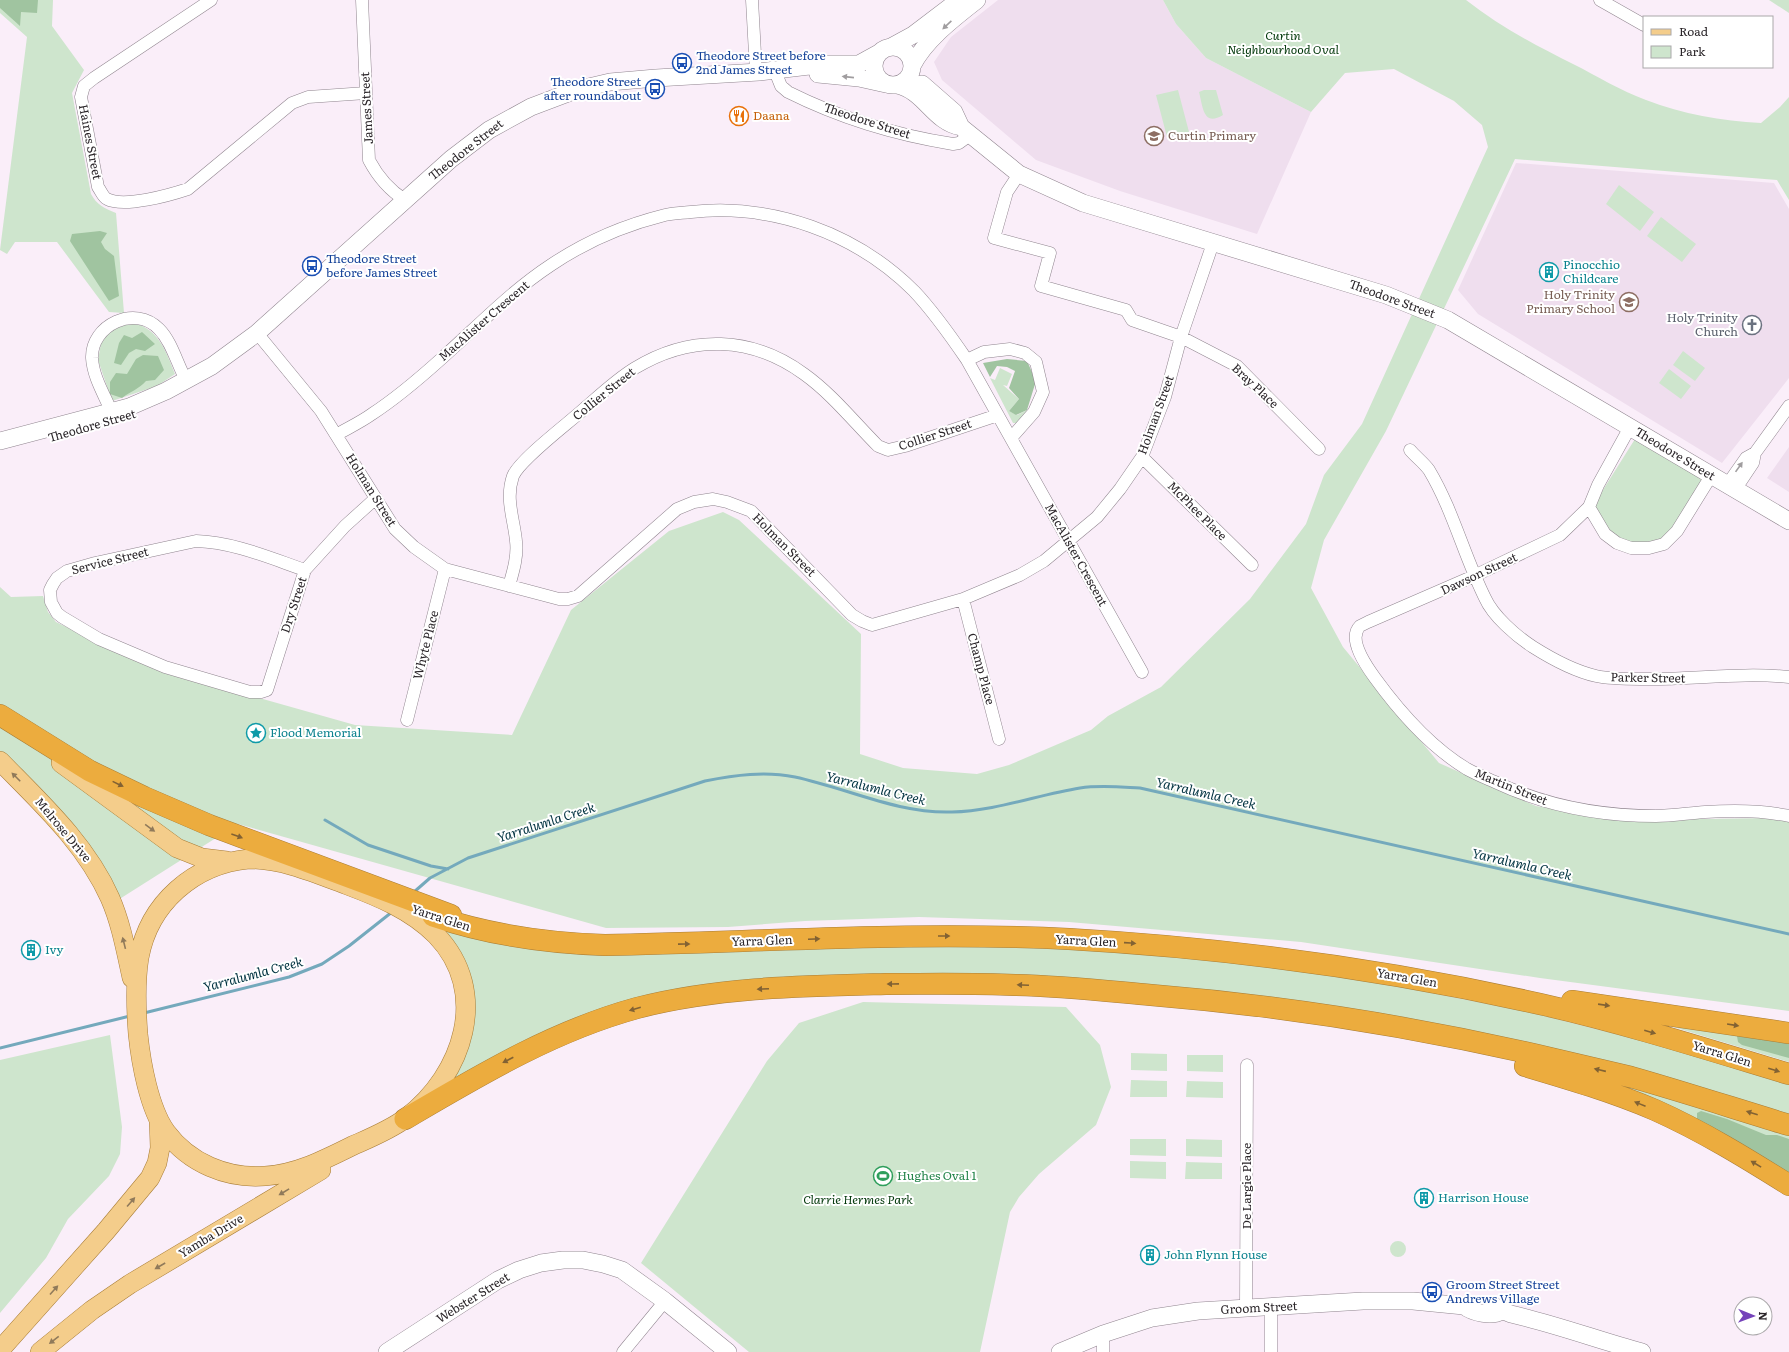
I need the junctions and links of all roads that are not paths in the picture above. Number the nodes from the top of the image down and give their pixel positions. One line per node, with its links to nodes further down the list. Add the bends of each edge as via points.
1 (211, 0): 13 (street, Haines Street, via 84,86 81,97 98,187 106,199 118,203 170,196 188,189 292,103 308,97)
2 (362, 0): 13 (street, James Street)
3 (752, 0): 11 (street)
4 (959, 0): 8 (main road, Theodore Street, via 914,35)
5 (977, 0): 9 (main road, one-way to 9, via 922,50)
6 (1600, 0): 7 (street)
7 (1643, 24)
8 (885, 50): 9 (main road, via 899,48 906,52); 10 (main road, Theodore Street, via 859,64 826,64); 12 (main road, via 874,63 875,72 879,80)
9 (912, 67): 12 (main road, via 907,79); 14 (main road, Theodore Street, via 921,84 954,112)
10 (780, 70): 11 (main road, Theodore Street); 12 (main road, Theodore Street, one-way to 10, via 855,77); 14 (street, Theodore Street, via 781,86 788,92 862,122 915,137 953,144 959,143)
11 (756, 72): 16 (main road, Theodore Street, via 610,82 561,95 517,113 489,130 450,159)
12 (892, 84): 14 (main road, Theodore Street, via 913,91 941,118)
13 (366, 93): 16 (street, James Street, via 369,160 377,175 392,192)
14 (966, 131): 15 (main road, Theodore Street)
15 (1019, 174): 17 (main road, Theodore Street, via 1083,203); 19 (street, Bray Place, via 1007,192 994,238 1050,253 1041,286 1126,310 1132,320)
16 (405, 200): 18 (main road, Theodore Street)
17 (1213, 242): 19 (street, Holman Street); 25 (main road, Theodore Street, via 1386,295 1430,312 1448,320)
18 (257, 333): 21 (main road, Theodore Street); 26 (street, Holman Street, via 321,411)
19 (1181, 337): 30 (street, Bray Place, via 1236,366); 33 (street, Holman Street, via 1165,397)
20 (967, 360): 23 (street, MacAlister Crescent); 26 (street, MacAlister Crescent, via 938,317 913,290 881,263 843,239 801,222 757,212 712,210 674,214 623,227 551,265 511,294 439,361 378,410); 27 (street, via 984,352 1010,350 1025,353 1036,362 1043,392 1034,412)
21 (188, 384): 24 (main road, Theodore Street, via 155,401); 24 (street, Theodore Street, via 167,340 158,328 137,318 117,321 101,332 92,358 94,371)
22 (1789, 406): 35 (street, via 1755,453 1746,458)
23 (998, 415): 27 (street, MacAlister Crescent); 44 (street, Collier Street, via 888,450 878,446 805,374 780,359 761,351 722,344 701,344 674,350 634,368 526,460 514,474 510,488 510,510 517,542)
24 (113, 417): 28 (main road, Theodore Street)
25 (1630, 427): 34 (main road, Theodore Street); 37 (street, Dawson Street, via 1598,485)
26 (336, 435): 36 (street, Holman Street)
27 (1011, 438): 39 (street, MacAlister Crescent)
28 (26, 439): 29 (main road, Theodore Street); 32 (main road, Theodore Street)
29 (0, 441)
30 (1319, 449)
31 (1410, 450): 43 (street, Parker Street, via 1428,469 1442,496)
32 (0, 453)
33 (1142, 457): 39 (street, Holman Street, via 1097,517); 40 (street, McPhee Place)
34 (1711, 476): 35 (main road, Theodore Street); 37 (street, via 1677,531 1664,544 1649,548 1631,548 1617,543 1605,534)
35 (1731, 488): 38 (main road, Theodore Street)
36 (376, 498): 41 (street, Holman Street, via 395,529 414,547); 42 (street, Dry Street, via 345,526)
37 (1589, 507): 43 (street, Dawson Street, via 1560,535)
38 (1789, 522)
39 (1069, 541): 45 (street, Holman Street, via 1044,562); 47 (street, MacAlister Crescent)
40 (1252, 565)
41 (445, 569): 44 (street, Holman Street); 51 (street, Whyte Place)
42 (305, 570): 49 (street, Dry Street); 49 (street, Service Street, via 228,545 196,541 67,571 57,578 50,590 51,602 57,613 100,639 165,667 250,692)
43 (1474, 576): 46 (street, Dawson Street); 48 (street, Parker Street, via 1486,600 1503,622 1522,640 1546,656 1596,676 1658,679 1747,675)
44 (509, 586): 45 (street, Holman Street, via 559,599 578,596 677,509 694,502 713,499 751,511 862,622 872,625)
45 (963, 599): 52 (street, Champ Place)
46 (1360, 627): 54 (street, Martin Street, via 1356,635 1356,644 1369,668 1390,700 1416,728 1467,769 1512,790 1579,810 1616,815 1658,816 1742,810)
47 (1142, 672)
48 (1789, 677)
49 (267, 690)
50 (0, 716): 55 (main road, one-way to 55, via 177,848 202,858); 56 (highway, Yarra Glen, one-way to 56, via 90,771 144,797)
51 (407, 720)
52 (999, 739)
53 (0, 761): 58 (main road, Melrose Drive, one-way to 53, via 116,913 100,878 66,830)
54 (1789, 816)
55 (232, 861): 56 (main road, via 258,859 284,863); 58 (main road, via 198,874 182,884 165,902 147,930)
56 (372, 892): 57 (highway, Yarra Glen)
57 (432, 917): 59 (highway, Yarra Glen, one-way to 59, via 494,933 552,942 605,945 926,936 1067,939 1258,956 1352,968); 65 (main road, via 441,941 456,966 463,987 465,1018 460,1046 446,1075 430,1096)
58 (134, 980): 64 (main road, Melrose Drive, via 139,1042 146,1080)
59 (1454, 986): 61 (highway, one-way to 61, via 1603,1004); 63 (highway, Yarra Glen, one-way to 63, via 1540,1004 1645,1031)
60 (1062, 987): 65 (highway, one-way to 65, via 969,984 834,986 733,992 664,1002 600,1019 543,1042 499,1064); 66 (highway, one-way to 60, via 1630,1077 1434,1033 1342,1017 1248,1005); 67 (highway, one-way to 60, via 1698,1131 1656,1110 1612,1093 1523,1066 1432,1043 1340,1025)
61 (1789, 1033)
62 (1247, 1065): 69 (street, De Largie Place)
63 (1789, 1074)
64 (157, 1113): 65 (main road, via 167,1133 192,1157 224,1172 247,1176 267,1176 302,1168); 72 (main road, one-way to 64, via 150,1178 160,1148 161,1131)
65 (397, 1124): 73 (main road, Yamba Drive, one-way to 73, via 130,1284 92,1310)
66 (1789, 1125)
67 (1789, 1185)
68 (665, 1301): 74 (main road, Webster Street, via 622,1270 603,1264 583,1260 541,1263 498,1280); 75 (street); 76 (main road, Webster Street)
69 (1246, 1308): 70 (main road, Groom Street); 71 (main road, Groom Street, via 1198,1311 1152,1318)
70 (1271, 1308): 79 (street); 80 (main road, Groom Street, via 1364,1301 1413,1301 1464,1306 1471,1303 1497,1307 1502,1311)
71 (1102, 1334): 77 (main road, Groom Street); 78 (street)
72 (0, 1350)
73 (40, 1352)
74 (387, 1352)
75 (623, 1352)
76 (728, 1352)
77 (1060, 1352)
78 (1103, 1352)
79 (1270, 1352)
80 (1642, 1352)

